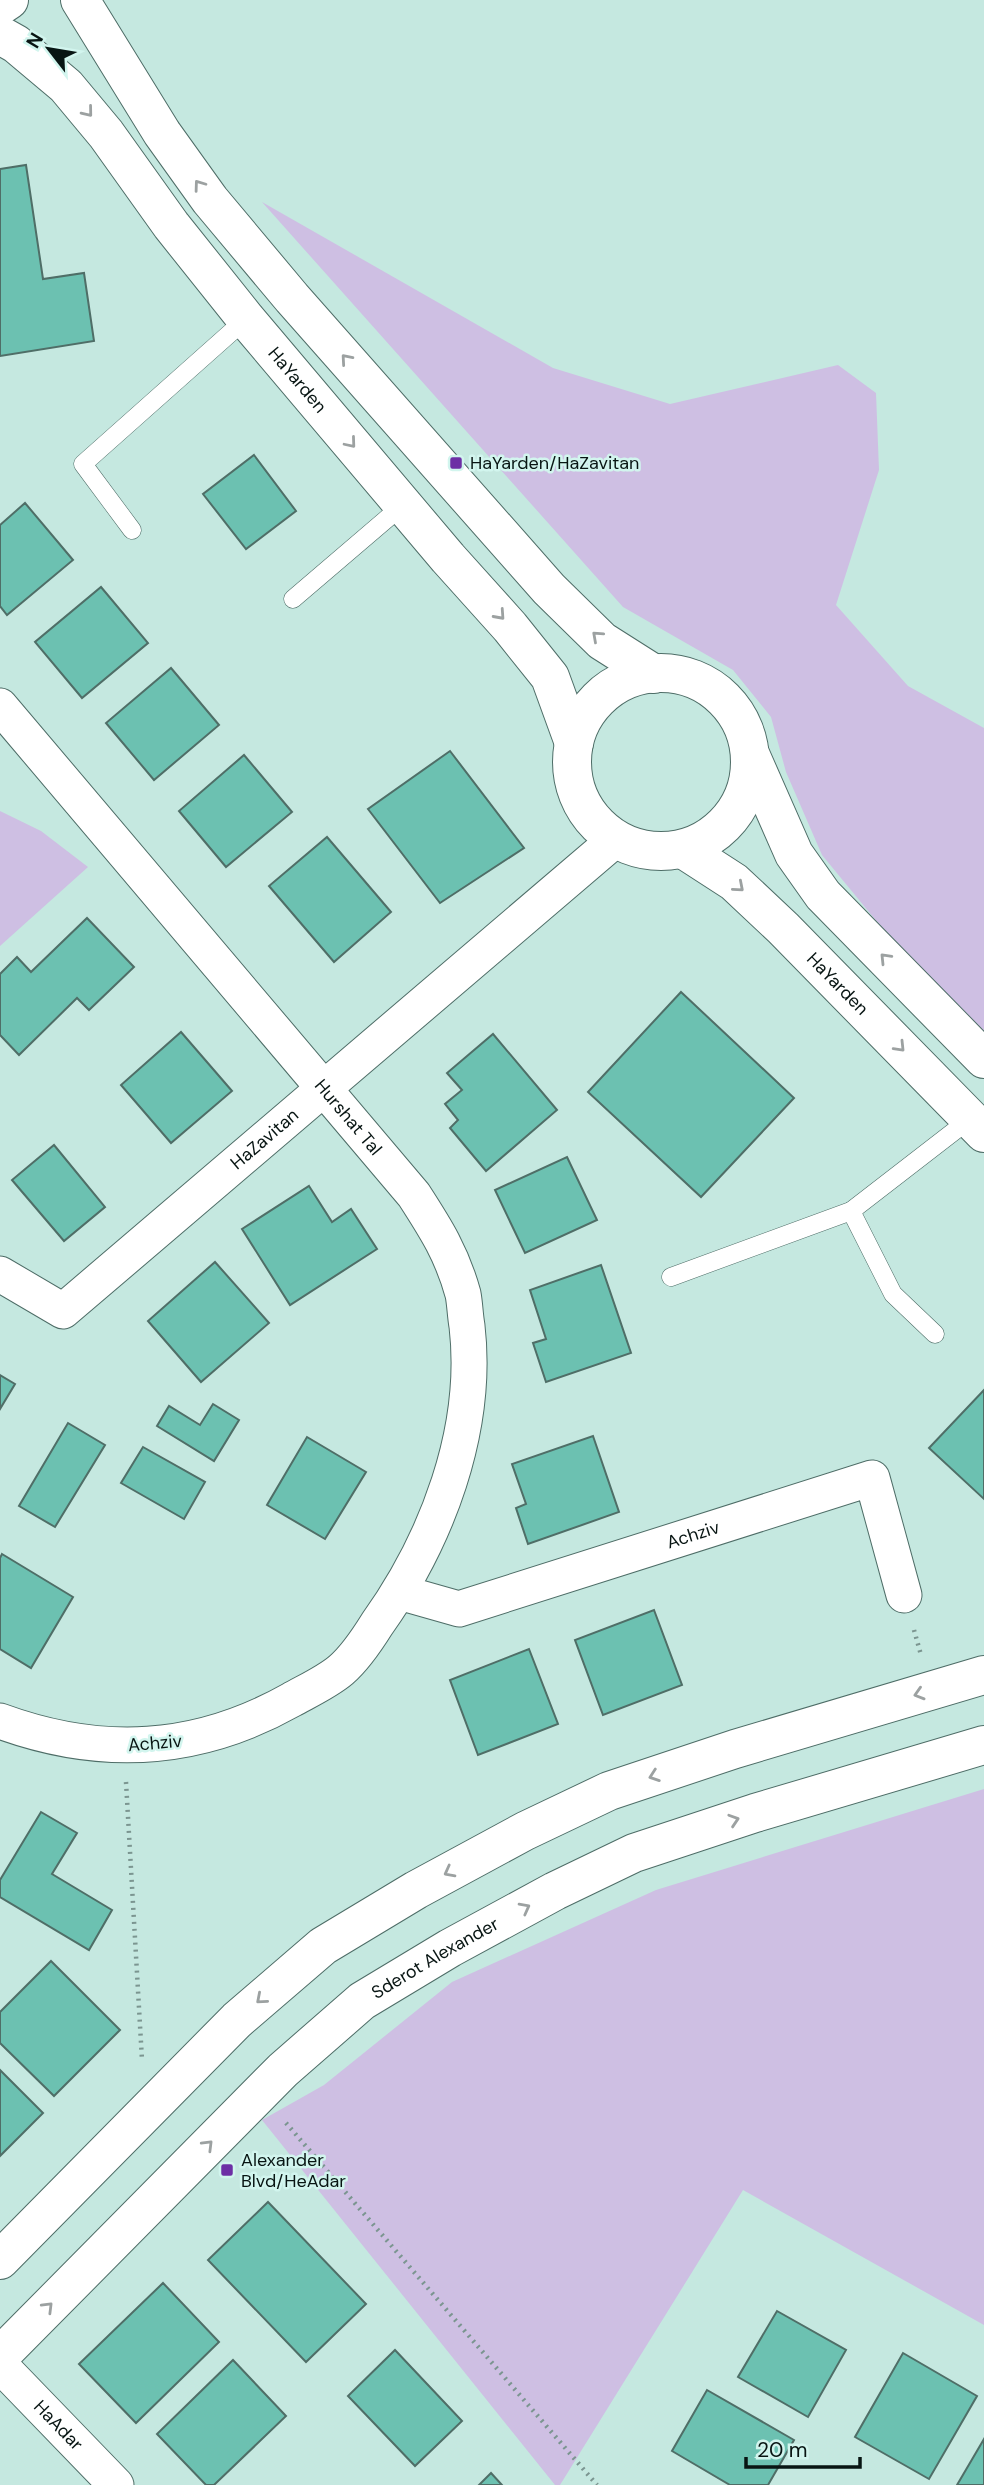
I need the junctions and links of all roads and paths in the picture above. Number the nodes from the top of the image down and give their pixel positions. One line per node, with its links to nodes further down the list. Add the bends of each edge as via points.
1 (9, 0): 3 (street)
2 (80, 0): 9 (street, one-way to 2, via 602,641 549,589 292,298 210,200 162,133)
3 (0, 6)
4 (0, 35): 5 (street, HaYarden, one-way to 5, via 66,86)
5 (246, 319): 6 (street, HaYarden, one-way to 6); 7 (lane, via 83,464)
6 (403, 505): 8 (lane); 11 (street, HaYarden, one-way to 11, via 550,677)
7 (132, 530)
8 (293, 599)
9 (654, 674): 11 (street, via 627,680 603,695 585,716); 12 (street, via 687,678 719,695 737,716)
10 (6, 721): 16 (street, Hurshat Tal)
11 (574, 743): 13 (street, via 573,770 580,797 594,820)
12 (750, 754): 14 (street, via 748,782 733,814 708,838); 15 (street, one-way to 12, via 823,895 794,854)
13 (616, 839): 14 (street, via 642,849); 16 (street, HaZavitan)
14 (683, 849): 17 (street, HaYarden, one-way to 17, via 744,891)
15 (984, 1059)
16 (323, 1087): 19 (street, HaZavitan, via 63,1311); 23 (street, Hurshat Tal, via 414,1195 445,1243 463,1296 470,1350 467,1405 455,1460 438,1512)
17 (977, 1126): 18 (lane)
18 (851, 1211): 20 (lane); 21 (lane, via 893,1294)
19 (0, 1274)
20 (671, 1277)
21 (935, 1334)
22 (904, 1595): 23 (street, Achziv, via 872,1478 459,1609); 25 (path)
23 (395, 1598): 28 (street, Achziv, via 341,1670 271,1712 195,1739)
24 (984, 1675): 25 (street)
25 (932, 1690): 30 (street, one-way to 30, via 609,1791 416,1889 323,1946 237,2021)
26 (0, 1721): 28 (street, Achziv, via 70,1741)
27 (984, 1745): 29 (street, Sderot Alexander, one-way to 27, via 362,2001 450,1948 634,1853)
28 (124, 1746): 30 (path)
29 (260, 2093): 32 (street, Sderot Alexander, one-way to 29); 35 (path)
30 (145, 2113): 31 (street)
31 (0, 2260)
32 (0, 2356)
33 (0, 2365): 34 (street, HaAdar)
34 (116, 2485)
35 (597, 2485)

